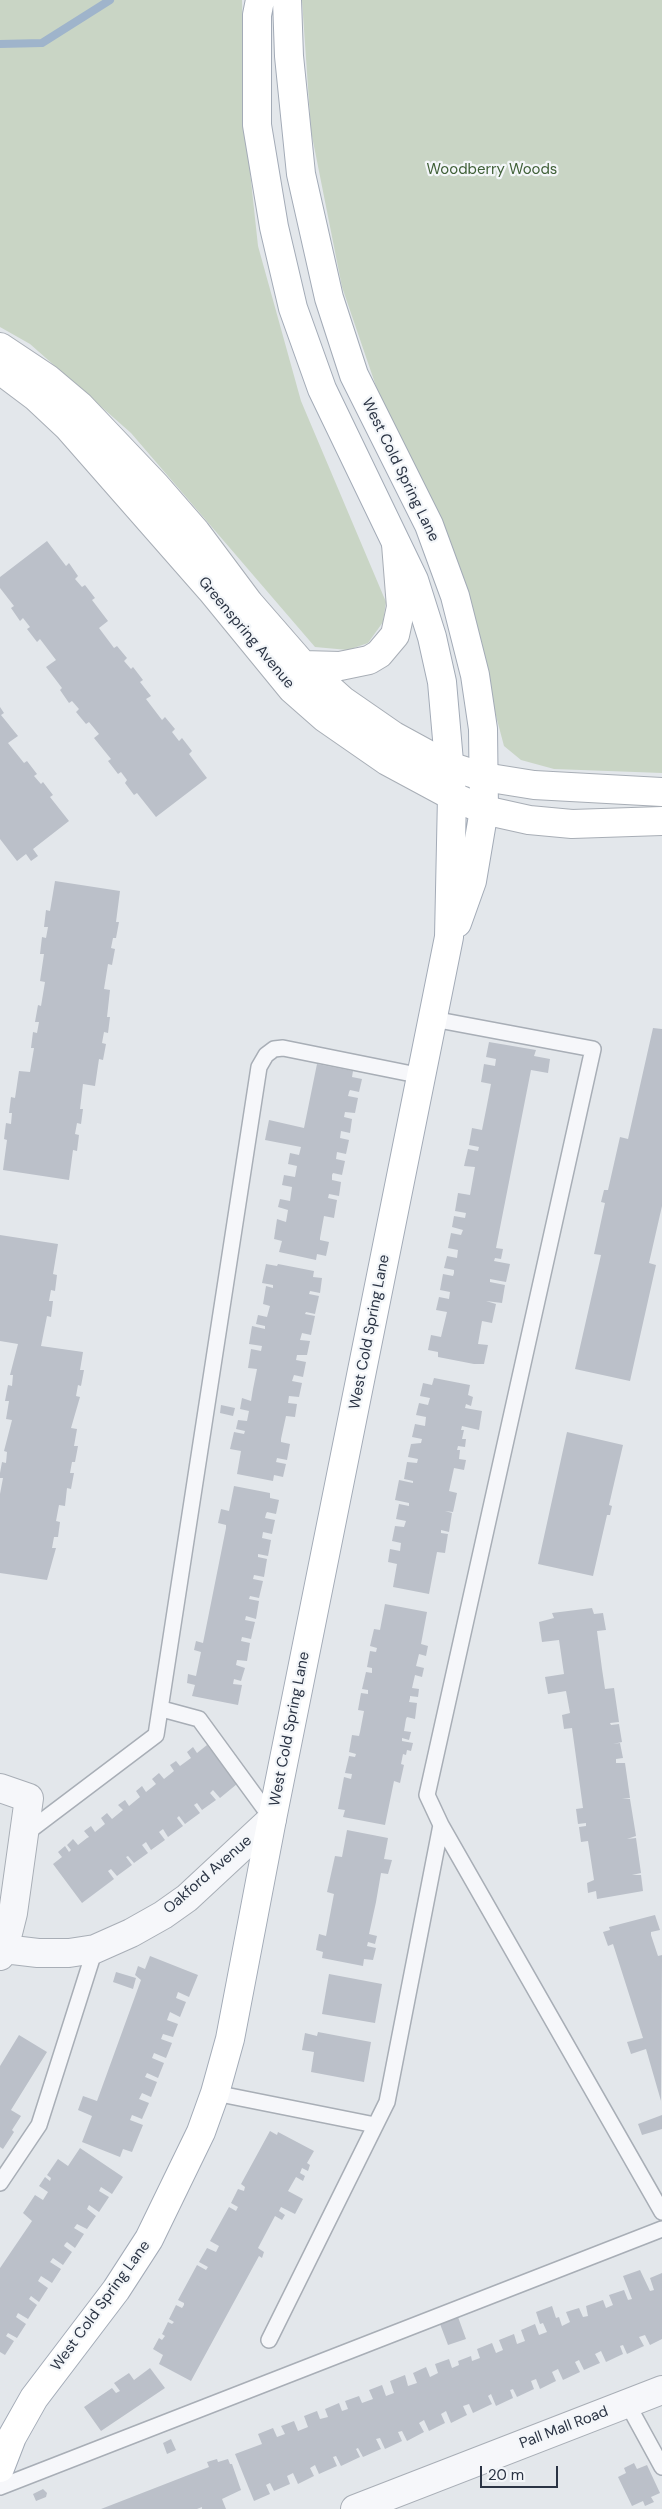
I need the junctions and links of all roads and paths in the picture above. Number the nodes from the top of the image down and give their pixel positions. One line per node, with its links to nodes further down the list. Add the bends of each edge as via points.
1 (260, 0): 5 (main road, West Cold Spring Lane, via 257,16 257,125 272,218 294,308 322,389)
2 (287, 0): 8 (main road, West Cold Spring Lane, via 301,174 329,298 354,375 429,524 455,596 475,675 483,729)
3 (0, 347): 6 (main road, Greenspring Avenue, via 80,406 118,444 196,532 249,603)
4 (0, 370): 10 (main road, Greenspring Avenue, via 68,427 205,583 292,689 325,718 387,762)
5 (395, 538): 6 (main road, via 401,607 395,635 379,654 369,660 340,666); 7 (main road, West Cold Spring Lane, via 414,580 432,637 442,682)
6 (303, 665): 7 (main road, Greenspring Avenue, via 342,700 394,736)
7 (449, 766): 8 (main road, Greenspring Avenue); 10 (main road, West Cold Spring Lane)
8 (484, 777): 9 (main road, Greenspring Avenue, via 534,785); 11 (main road, West Cold Spring Lane)
9 (662, 792)
10 (452, 796): 11 (main road, Greenspring Avenue); 13 (main road, West Cold Spring Lane)
11 (484, 810): 12 (main road, Greenspring Avenue, via 529,820 572,824); 13 (main road, West Cold Spring Lane, via 472,881 462,915)
12 (662, 821)
13 (449, 938): 14 (main road, West Cold Spring Lane)
14 (433, 1019): 15 (main road, West Cold Spring Lane); 19 (lane, via 592,1049 426,1795)
15 (422, 1076): 16 (lane, via 283,1048 274,1049 266,1055 259,1067); 18 (main road, West Cold Spring Lane)
16 (162, 1709): 18 (lane, via 199,1718); 20 (lane, via 156,1735)
17 (0, 1788): 20 (street, via 29,1798)
18 (272, 1819): 21 (street, Oakford Avenue, via 187,1898 155,1920); 23 (main road, West Cold Spring Lane, via 230,2039)
19 (441, 1826): 24 (lane, via 387,2102); 26 (lane)
20 (25, 1834): 22 (street, via 13,1913)
21 (95, 1949): 22 (street, Oakford Avenue, via 69,1953); 25 (lane, via 40,2125)
22 (1, 1951)
23 (215, 2092): 24 (lane); 32 (main road, West Cold Spring Lane, via 201,2132 149,2239 116,2290 34,2398 12,2437)
24 (375, 2125): 28 (lane)
25 (0, 2184)
26 (662, 2212)
27 (662, 2229): 33 (lane)
28 (269, 2340)
29 (662, 2390): 30 (street, Pall Mall Road)
30 (627, 2403): 31 (lane); 34 (street, Pall Mall Road)
31 (662, 2467)
32 (0, 2468)
33 (0, 2487)
34 (355, 2509)

